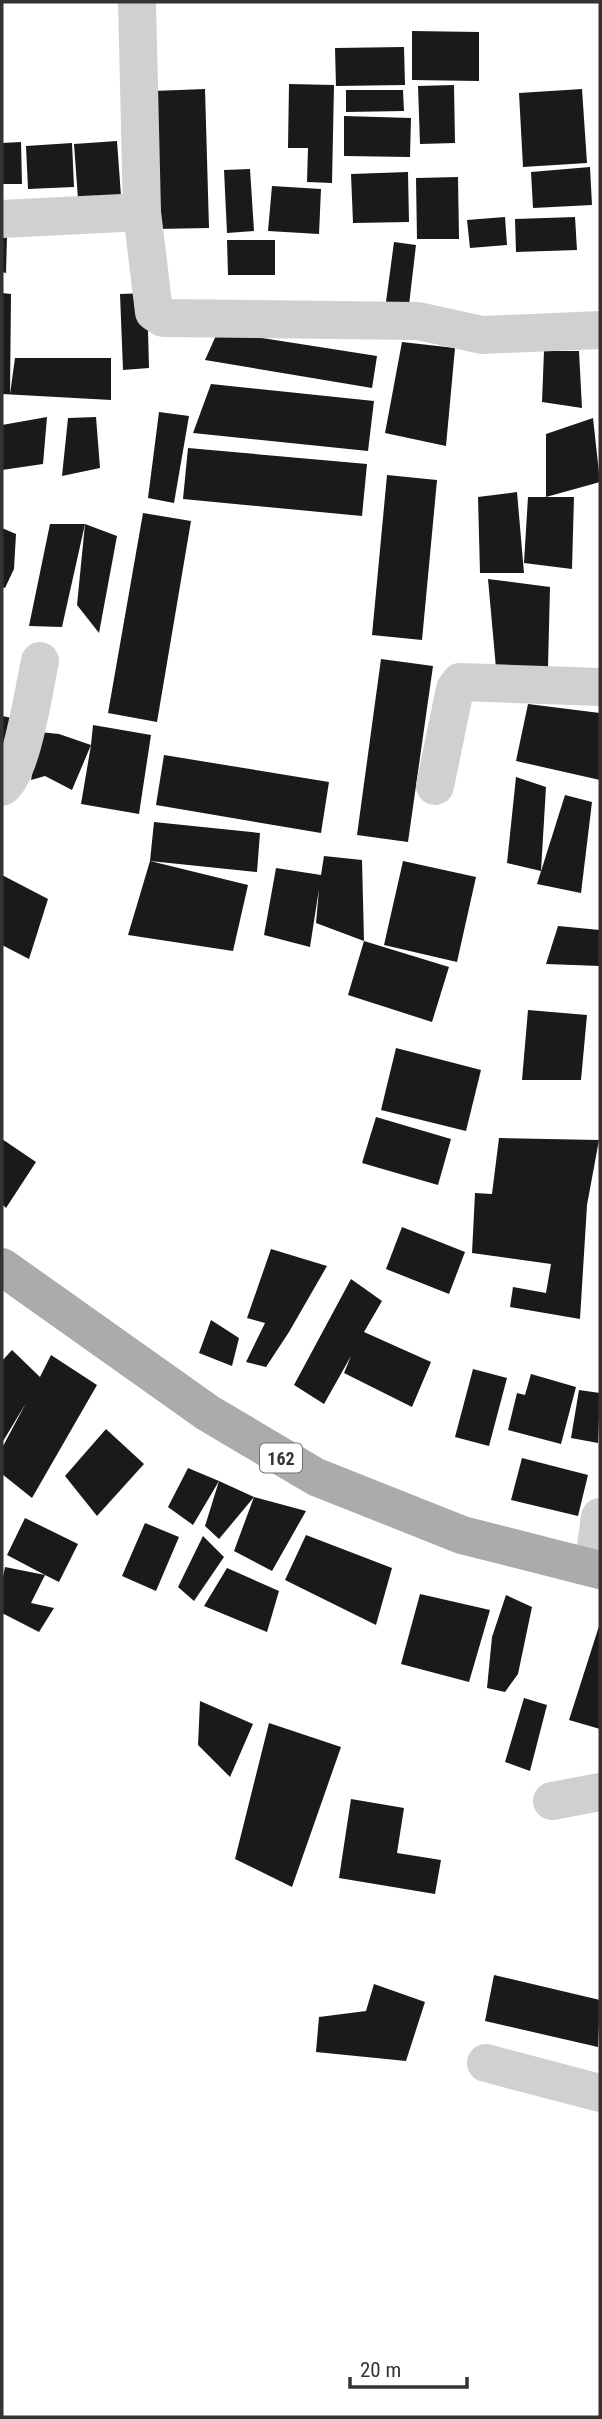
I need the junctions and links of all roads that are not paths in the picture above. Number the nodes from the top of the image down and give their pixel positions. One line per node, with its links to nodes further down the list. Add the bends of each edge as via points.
1 (137, 2): 2 (street)
2 (142, 212): 3 (street); 4 (street, via 154,312 163,318 418,321 482,335)
3 (2, 219)
4 (600, 330)
5 (40, 661): 8 (street, via 16,766)
6 (600, 687): 7 (street, via 460,682)
7 (435, 786)
8 (2, 787)
9 (2, 1267): 11 (main road, 162, via 208,1413 316,1478 462,1535)
10 (600, 1517): 11 (street)
11 (597, 1569)
12 (600, 1792): 13 (street)
13 (552, 1801)
14 (486, 2063): 15 (street)
15 (600, 2093)

